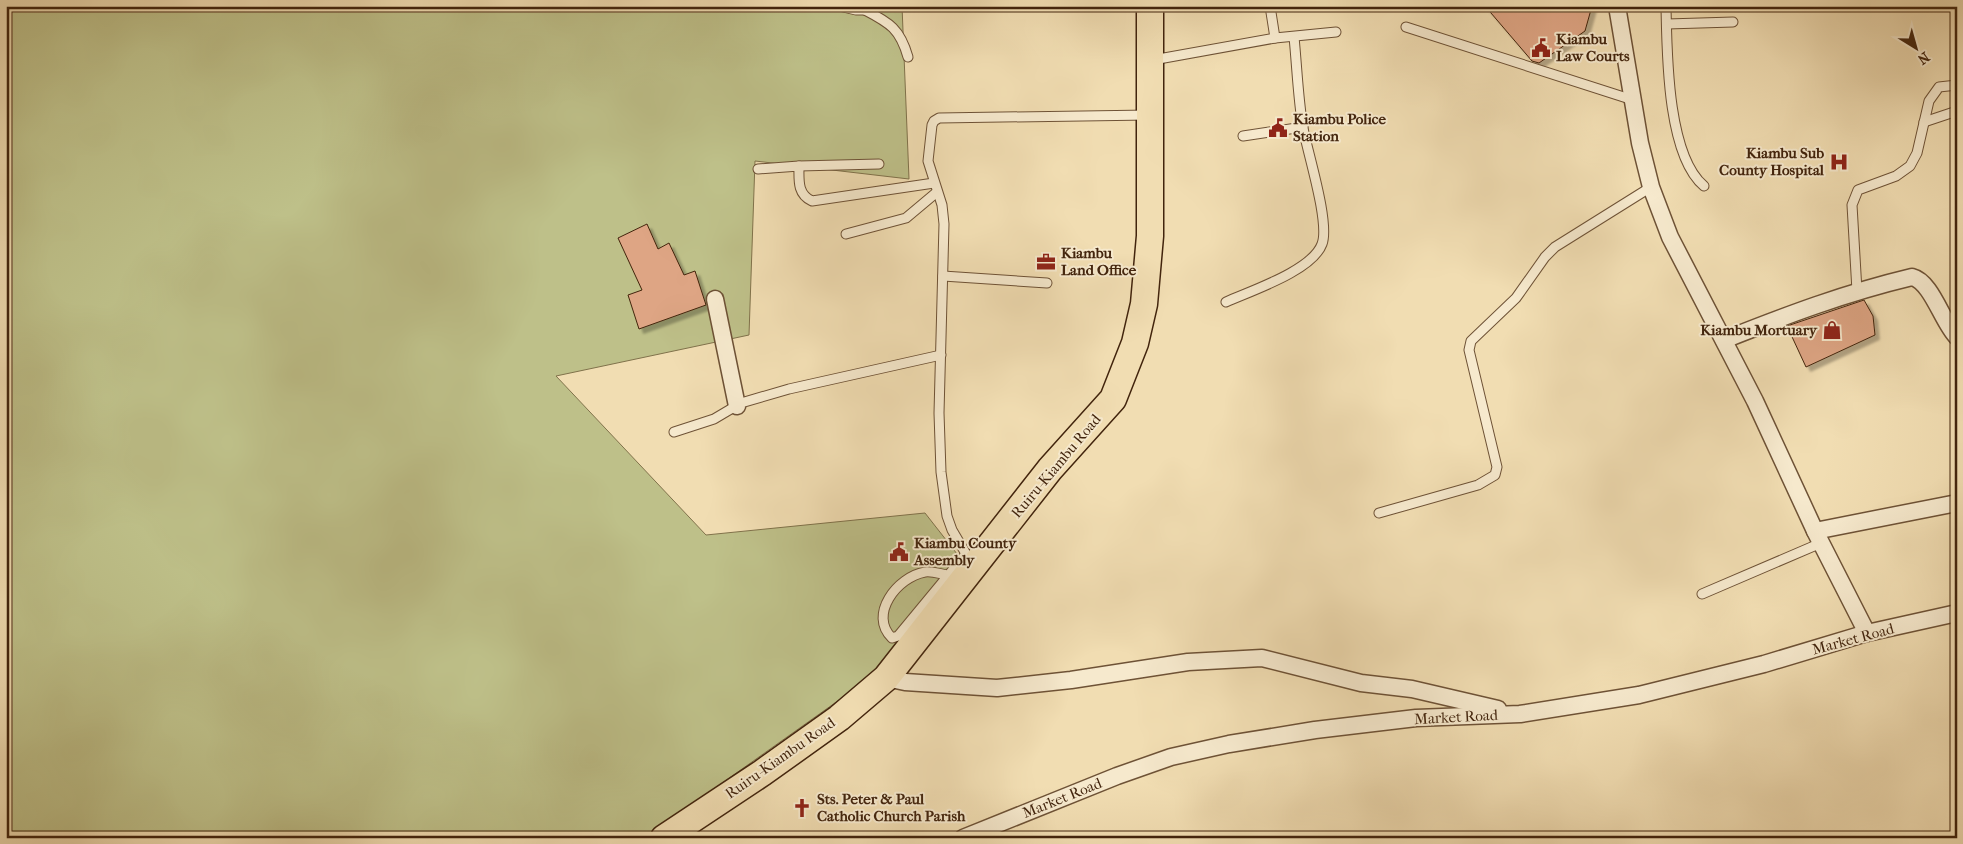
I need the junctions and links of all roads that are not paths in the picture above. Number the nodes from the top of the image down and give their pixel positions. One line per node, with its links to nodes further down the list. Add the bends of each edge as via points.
1 (840, 6): 6 (lane, via 856,10)
2 (1150, 6): 14 (main road, Ruiru-Kiambu Road)
3 (1270, 6): 12 (lane)
4 (1617, 6): 16 (street)
5 (1666, 6): 8 (lane)
6 (865, 8): 13 (lane, via 899,33)
7 (1732, 22): 8 (lane)
8 (1667, 24): 27 (lane, via 1674,118 1679,142 1692,174)
9 (1406, 27): 16 (lane)
10 (1336, 32): 11 (lane)
11 (1294, 37): 12 (lane); 20 (lane)
12 (1275, 38): 14 (lane)
13 (908, 57)
14 (1150, 60): 18 (main road, Ruiru-Kiambu Road)
15 (1957, 85): 19 (lane, via 1939,87 1930,101)
16 (1633, 100): 26 (street)
17 (1957, 111): 19 (lane)
18 (1149, 115): 25 (lane, via 939,118 932,125 928,147); 43 (main road, Ruiru-Kiambu Road, via 1150,236 1144,304 1135,343 1113,399)
19 (1924, 122): 32 (lane, via 1910,166 1896,176 1858,190 1855,195 1852,205)
20 (1303, 127): 21 (lane); 34 (lane, via 1324,226 1322,244 1312,257 1289,273)
21 (1243, 136)
22 (879, 164): 23 (lane)
23 (799, 166): 24 (lane); 25 (lane, via 801,191 812,201)
24 (758, 169)
25 (934, 183): 28 (lane)
26 (1651, 186): 36 (street, via 1670,237); 41 (lane, via 1555,247 1516,298 1471,341 1469,350 1497,467 1495,475 1478,485)
27 (1704, 186)
28 (937, 192): 29 (lane, via 906,218); 30 (lane, via 942,205)
29 (846, 234)
30 (943, 276): 31 (lane); 37 (lane)
31 (1047, 283)
32 (1856, 291): 35 (street, via 1912,277 1918,279); 36 (street, via 1808,306)
33 (715, 299): 38 (street)
34 (1226, 302)
35 (1957, 337)
36 (1724, 340): 42 (street)
37 (941, 355): 38 (lane, via 789,389); 43 (lane, via 939,413 944,499 952,530)
38 (737, 406): 39 (lane, via 714,420)
39 (674, 432)
40 (1957, 503): 42 (street)
41 (1379, 513)
42 (1818, 537): 45 (lane); 47 (street)
43 (970, 561): 44 (lane); 48 (main road, Ruiru-Kiambu Road)
44 (948, 575): 44 (lane, via 898,636 892,638 882,624 891,595 923,572)
45 (1702, 594)
46 (1957, 613): 47 (street, Market Road)
47 (1867, 633): 49 (street, Market Road, via 1764,664 1639,695)
48 (886, 678): 49 (street, via 997,688 1188,662 1262,658 1361,683 1412,689); 50 (main road, Ruiru-Kiambu Road, via 839,718 770,768)
49 (1520, 714): 51 (street, Market Road, via 1416,718 1229,744 1171,757 1117,776)
50 (664, 838)
51 (962, 838)

